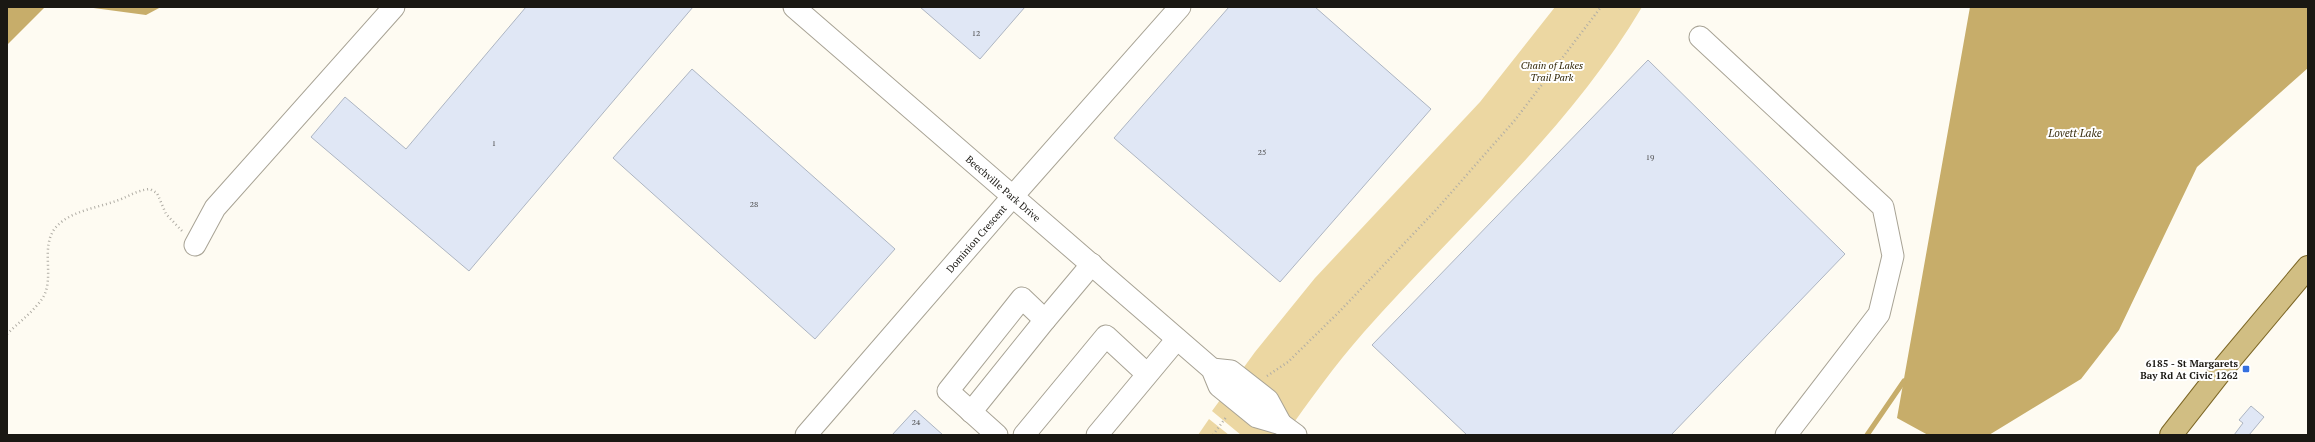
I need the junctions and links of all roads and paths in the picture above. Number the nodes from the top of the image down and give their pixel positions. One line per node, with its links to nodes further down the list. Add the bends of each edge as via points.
1 (394, 7): 7 (street, via 215,208)
2 (794, 7): 6 (street, Beechville Park Drive)
3 (1180, 7): 6 (street, Dominion Crescent)
4 (1601, 7): 14 (path, via 1515,120 1434,211 1288,362)
5 (1700, 37): 22 (street, via 1883,207 1893,256 1879,314)
6 (1013, 196): 8 (street, Beechville Park Drive); 17 (street, Dominion Crescent)
7 (194, 246): 11 (path, via 166,214 157,193 150,188 75,215 58,224 49,241 47,282 42,299)
8 (1092, 264): 10 (street); 12 (street, Beechville Park Drive)
9 (2308, 266): 23 (main road)
10 (1045, 320): 15 (street); 15 (street, via 1022,298 948,392)
11 (7, 334)
12 (1177, 338): 13 (street); 14 (street, Beechville Park Drive, via 1212,370 1219,386)
13 (1147, 374): 19 (street, via 1106,336); 20 (street)
14 (1244, 395): 16 (street, Beechville Park Drive, via 1257,417); 21 (path)
15 (971, 412): 18 (street)
16 (1289, 430)
17 (806, 435)
18 (997, 435)
19 (1024, 435)
20 (1097, 435)
21 (1213, 435)
22 (1786, 435)
23 (2171, 435)

